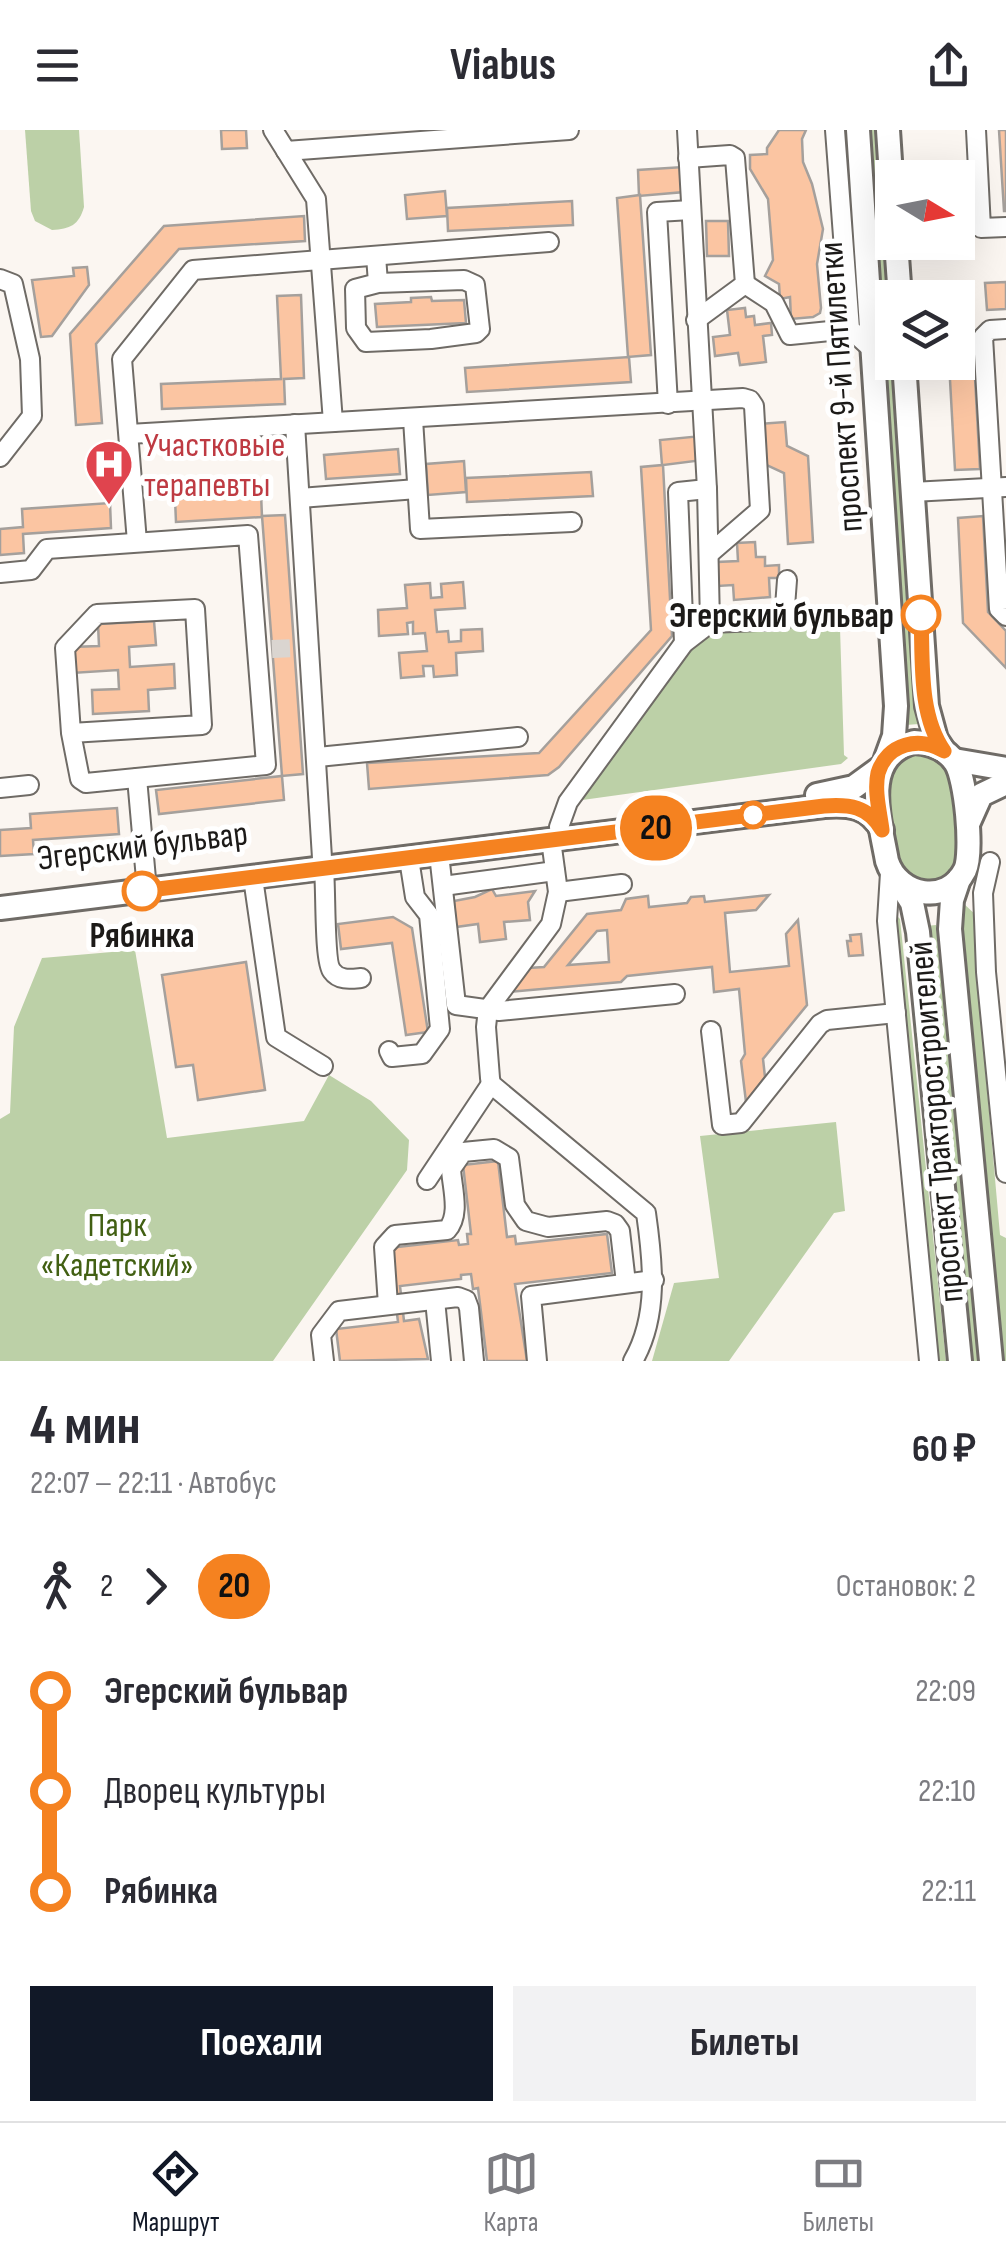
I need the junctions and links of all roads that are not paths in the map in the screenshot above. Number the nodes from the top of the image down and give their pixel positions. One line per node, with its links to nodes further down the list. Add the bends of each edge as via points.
1 (273, 130): 8 (street)
2 (569, 130): 8 (street)
3 (686, 130): 9 (street)
4 (835, 130): 20 (street)
5 (858, 130): 22 (main road, проспект 9-й Пятилетки)
6 (888, 130): 10 (main road)
7 (976, 130): 12 (street, via 981,228)
8 (286, 151): 15 (street, via 316,199)
9 (688, 158): 11 (street); 18 (street, via 735,158)
10 (890, 160)
11 (691, 210): 19 (street); 25 (street, via 657,212)
12 (1006, 227)
13 (549, 242): 14 (street)
14 (376, 256): 15 (street); 17 (street)
15 (321, 260): 27 (street); 29 (street, via 194,270 122,358)
16 (0, 279): 30 (street, via 13,284 18,303 30,359 32,416)
17 (378, 283): 17 (street, via 355,290 356,328 366,342 480,328 475,286 464,280)
18 (745, 284): 19 (street); 20 (street, via 774,303 790,334)
19 (696, 320): 24 (street)
20 (850, 329): 22 (street)
21 (1006, 329): 31 (street, via 984,337)
22 (872, 349): 48 (main road, проспект 9-й Пятилетки, via 896,706)
23 (905, 380): 34 (main road, проспект 9-й Пятилетки)
24 (700, 401): 25 (street); 33 (street); 38 (street, via 750,400 755,422 760,510)
25 (668, 404): 26 (street)
26 (412, 419): 27 (street); 32 (street)
27 (333, 422): 28 (street)
28 (295, 424): 29 (street); 35 (street)
29 (129, 434): 37 (street)
30 (0, 457)
31 (998, 487): 34 (street); 41 (street, via 998,609)
32 (417, 490): 35 (street); 36 (street, via 420,529)
33 (707, 490): 38 (street); 43 (street, via 678,492)
34 (912, 492): 46 (main road, проспект 9-й Пятилетки, via 927,706 936,740)
35 (300, 498): 47 (street, via 302,647)
36 (572, 522)
37 (137, 542): 39 (street, via 47,549 31,570); 50 (street, via 248,535 264,650 266,765)
38 (709, 554): 42 (street)
39 (0, 573)
40 (787, 580): 42 (street, via 784,620)
41 (1006, 616)
42 (710, 623): 43 (street)
43 (684, 643): 56 (street, via 568,802)
44 (72, 733): 44 (street, via 65,648 97,614 195,609 202,725); 50 (street, via 80,779)
45 (518, 737): 47 (street)
46 (949, 756): 48 (main road, Эгерский бульвар, via 914,742); 49 (main road); 54 (main road, проспект 9-й Пятилетки, via 961,774)
47 (318, 757): 59 (street)
48 (883, 763): 55 (main road, проспект 9-й Пятилетки, via 877,786); 56 (main road, Эгерский бульвар, via 863,783 841,791)
49 (1006, 769)
50 (137, 778): 65 (street)
51 (1006, 783): 54 (main road, via 981,795)
52 (30, 785): 53 (street)
53 (0, 788)
54 (967, 828): 60 (main road, проспект Тракторостроителей)
55 (882, 830): 56 (main road, Эгерский бульвар, via 864,810 836,805); 63 (main road, проспект Тракторостроителей)
56 (555, 834): 57 (main road, Эгерский бульвар); 61 (street)
57 (438, 848): 58 (main road, Эгерский бульвар); 66 (street)
58 (408, 853): 59 (main road, Эгерский бульвар); 75 (street, via 415,897 429,915 440,1029 422,1054)
59 (323, 864): 62 (main road, Эгерский бульвар); 65 (main road, Эгерский бульвар); 70 (street, via 326,960 338,977)
60 (981, 866): 63 (main road, via 939,892 919,892); 78 (street); 91 (main road, проспект Тракторостроителей, via 952,900 950,929)
61 (555, 871): 66 (street); 67 (street)
62 (253, 878): 65 (main road, Эгерский бульвар); 76 (street, via 276,1037)
63 (896, 878): 73 (street, via 886,922); 90 (main road, проспект Тракторостроителей, via 912,903 918,932)
64 (622, 884): 67 (street)
65 (147, 885): 68 (main road, Эгерский бульвар); 69 (main road, Эгерский бульвар)
66 (443, 886): 72 (street, via 456,1005)
67 (558, 892): 72 (street, via 551,924)
68 (0, 898)
69 (0, 908)
70 (361, 978)
71 (675, 994): 72 (street)
72 (488, 1010): 77 (street)
73 (896, 1013): 74 (street, via 820,1024 741,1122 722,1125); 89 (street)
74 (711, 1031)
75 (389, 1052)
76 (323, 1066)
77 (492, 1084): 79 (street); 80 (street, via 646,1213)
78 (1006, 1173)
79 (427, 1180)
80 (654, 1280): 81 (street); 88 (street)
81 (626, 1283): 83 (street, via 615,1224 548,1227 526,1221 515,1205 508,1158 494,1150 463,1152 451,1169 453,1224 395,1235 384,1246); 87 (street, via 531,1296)
82 (435, 1300): 83 (street); 85 (street); 86 (street, via 466,1300)
83 (388, 1305): 84 (street, via 339,1311 320,1335)
84 (324, 1361)
85 (441, 1361)
86 (474, 1361)
87 (537, 1361)
88 (633, 1361)
89 (930, 1361)
90 (960, 1361)
91 (990, 1361)

